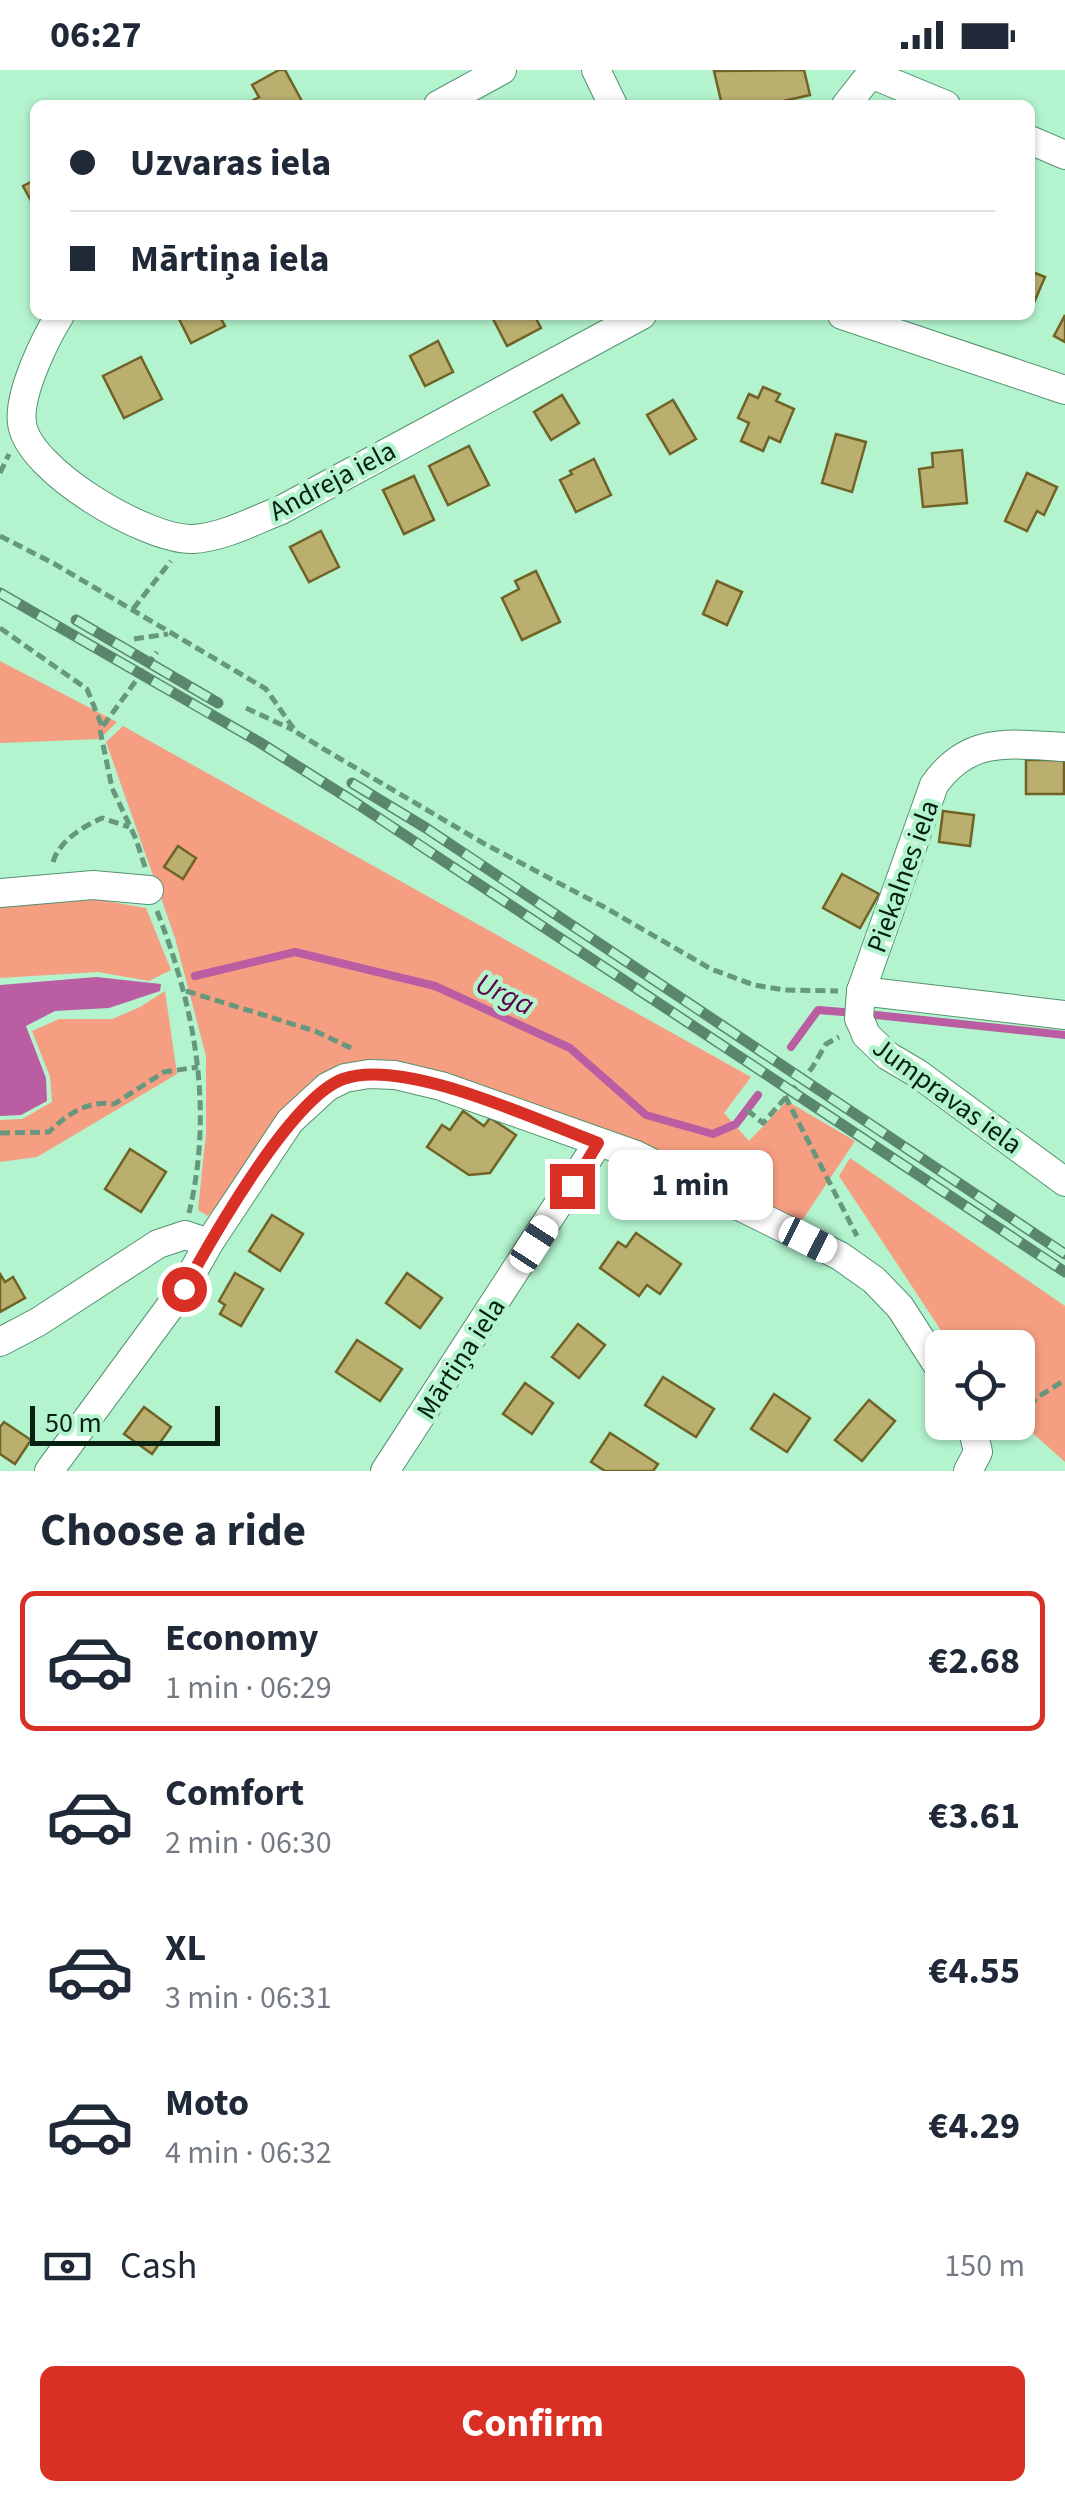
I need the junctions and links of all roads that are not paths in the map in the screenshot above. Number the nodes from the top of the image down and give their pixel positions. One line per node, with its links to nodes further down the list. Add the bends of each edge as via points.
1 (502, 70): 4 (street)
2 (596, 70): 5 (street)
3 (873, 72): 6 (street); 7 (street)
4 (447, 100)
5 (611, 100)
6 (850, 100)
7 (935, 100)
8 (1035, 142): 9 (street)
9 (1065, 155)
10 (57, 320): 11 (street, Andreja iela, via 24,398 26,439 81,491 129,519 192,539 281,510)
11 (633, 320)
12 (857, 320): 13 (street)
13 (1065, 390)
14 (1065, 747): 17 (street, Piekalnes iela, via 1001,743 963,754 946,768 934,785)
15 (149, 890): 16 (street, via 93,885)
16 (0, 893)
17 (861, 991): 18 (street); 20 (street, Jumpravas iela, via 859,1019 888,1056)
18 (1065, 1015)
19 (598, 1143): 21 (street, via 441,1086 395,1075 345,1078 290,1122); 23 (street, via 636,1154 840,1256 900,1307); 25 (street, Mārtiņa iela)
20 (1065, 1182)
21 (197, 1239): 22 (street, via 158,1244); 24 (street, via 184,1289)
22 (0, 1342)
23 (925, 1346)
24 (49, 1471)
25 (385, 1471)

